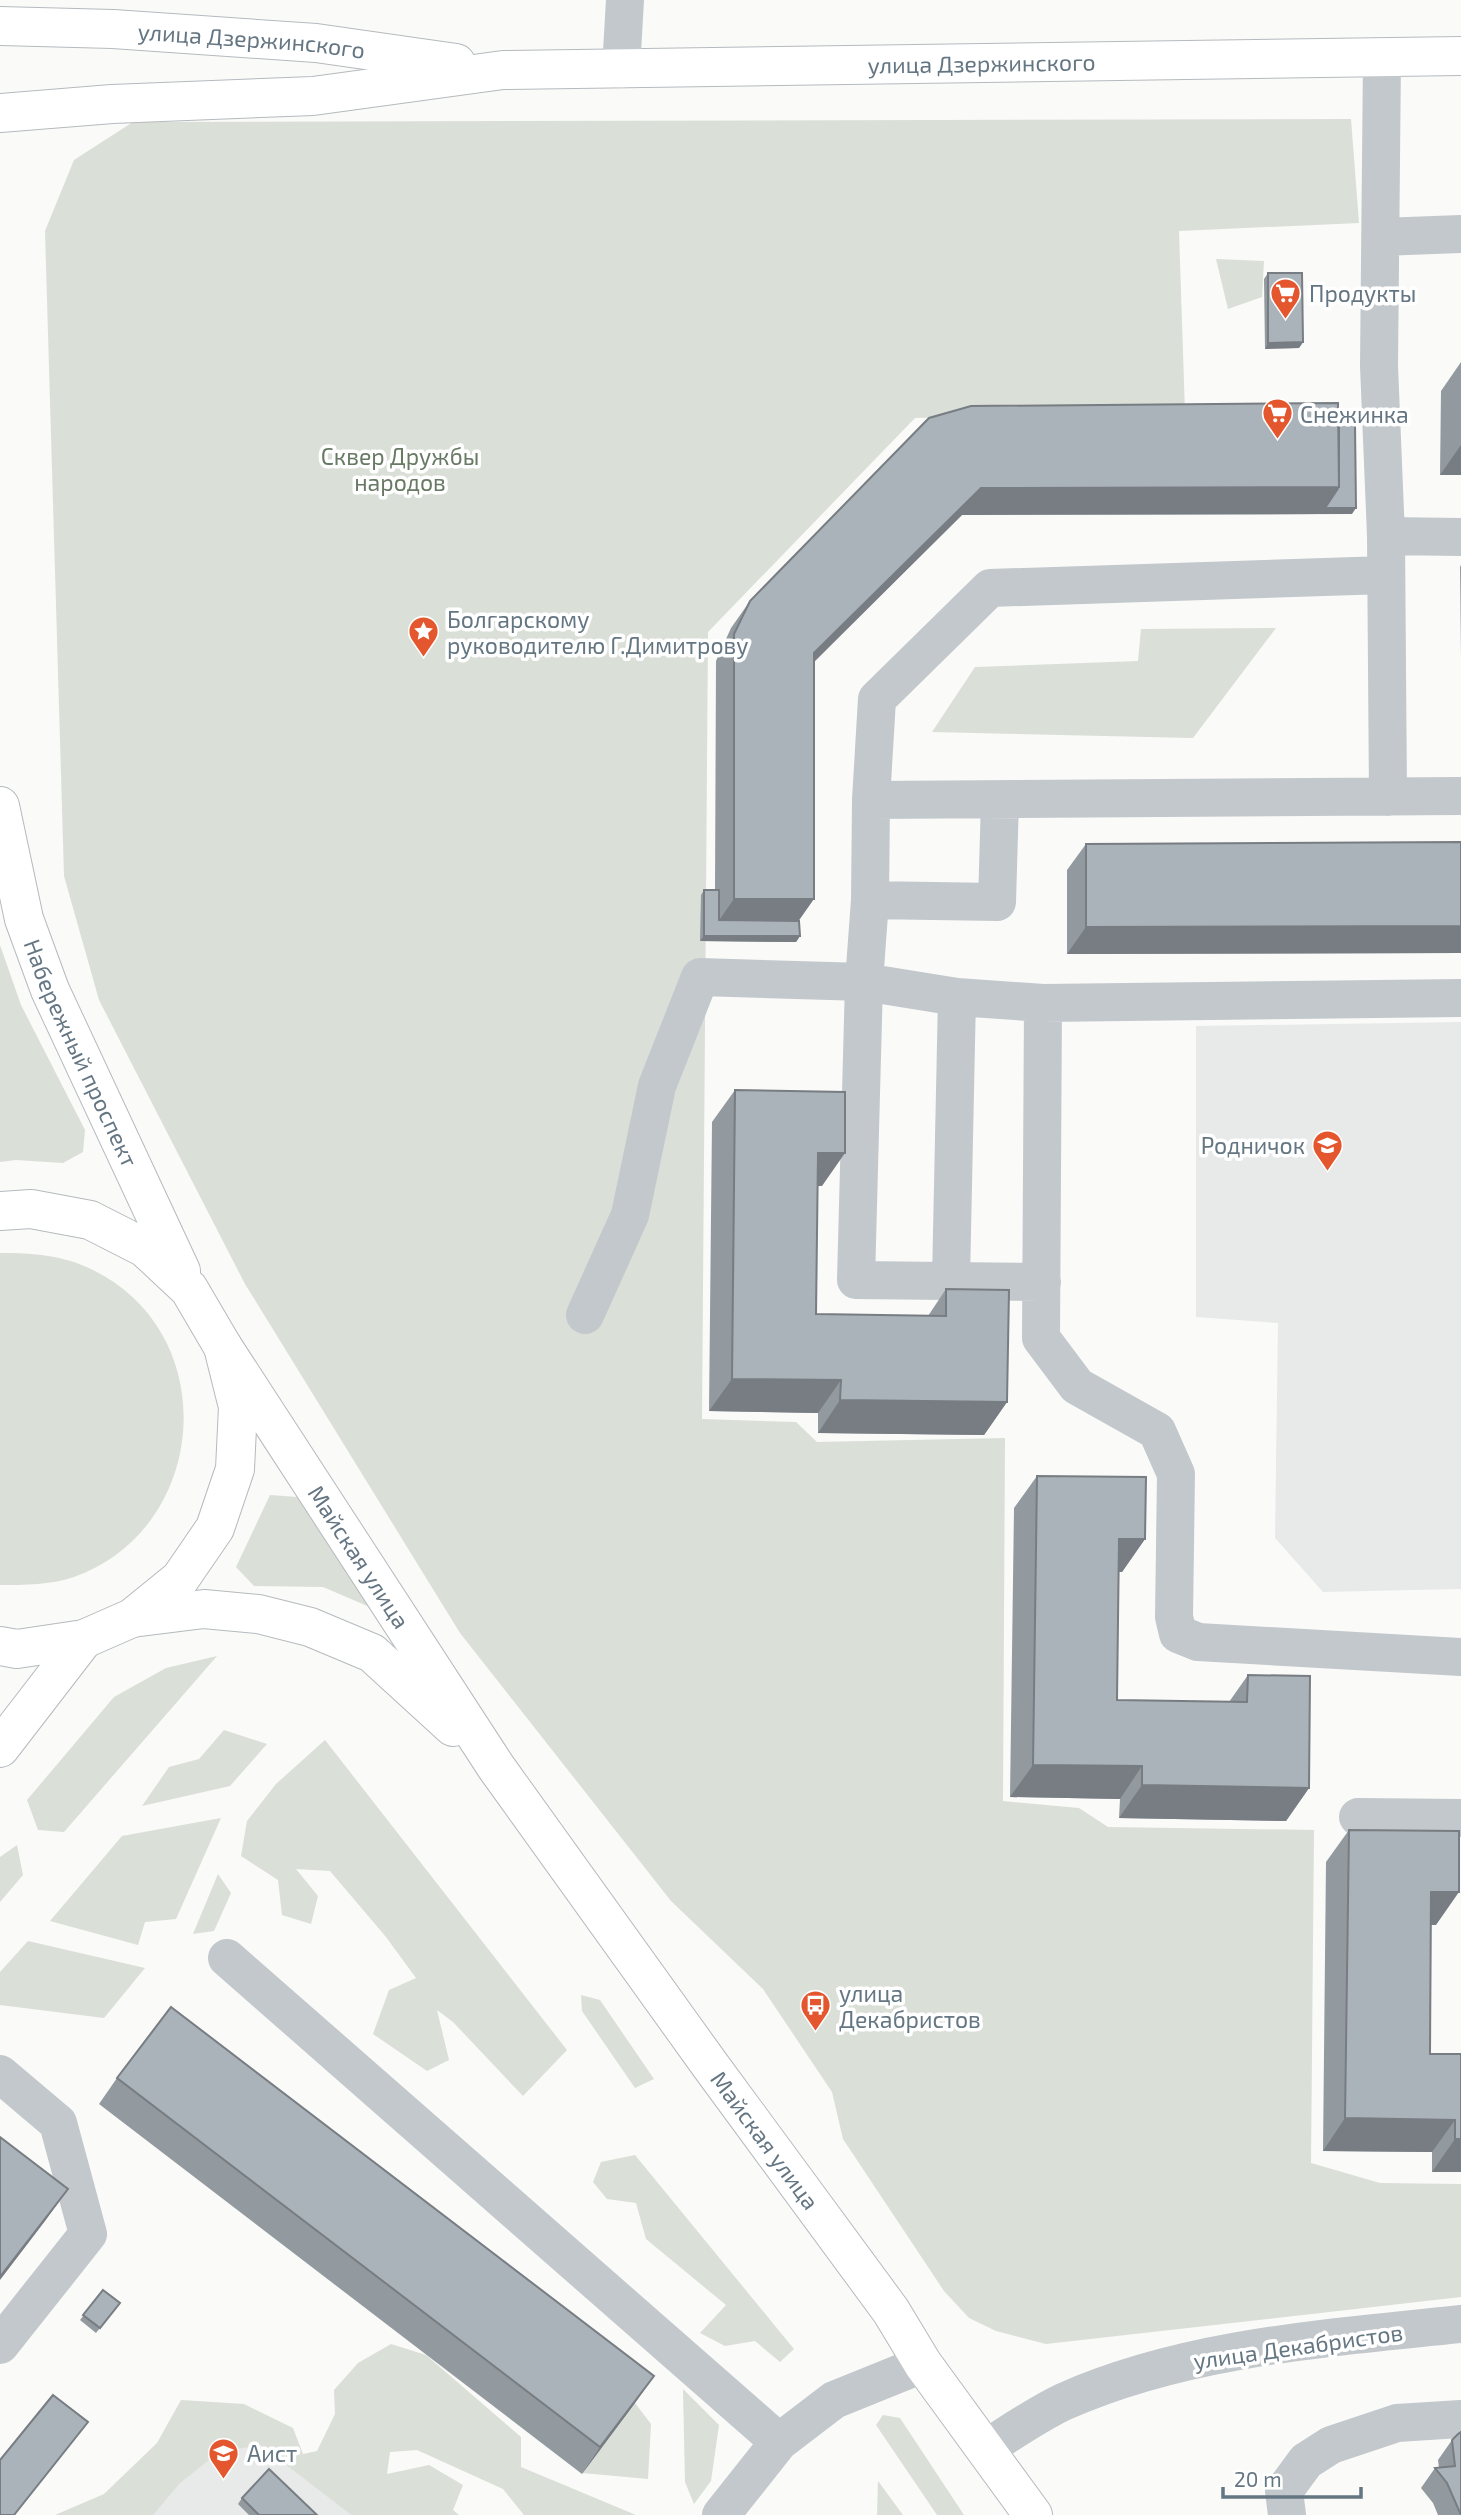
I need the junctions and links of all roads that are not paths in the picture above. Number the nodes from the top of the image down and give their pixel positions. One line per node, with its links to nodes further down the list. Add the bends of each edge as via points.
1 (625, 0): 5 (street)
2 (0, 26): 6 (main road, улица Дзержинского, via 316,43)
3 (1461, 56): 4 (main road, улица Дзержинского)
4 (1382, 57): 5 (main road, улица Дзержинского); 9 (street)
5 (621, 69): 6 (main road, улица Дзержинского)
6 (503, 70): 7 (main road, улица Дзержинского, via 313,96)
7 (0, 113)
8 (1461, 234): 9 (street)
9 (1381, 237): 10 (street)
10 (1385, 536): 11 (street); 12 (street)
11 (1461, 537)
12 (1386, 575): 14 (street); 15 (street, via 990,588 877,699)
13 (1461, 796): 14 (street)
14 (1388, 797): 16 (street)
15 (872, 800): 16 (street); 18 (street)
16 (1000, 800): 18 (street, via 997,902)
17 (0, 806): 26 (main road, Набережный проспект, via 24,919 50,990)
18 (870, 900): 19 (street)
19 (864, 982): 20 (street); 24 (street, via 856,1280); 27 (street, via 700,977 657,1086 631,1215)
20 (957, 998): 22 (street); 24 (street)
21 (1461, 998): 22 (street)
22 (1043, 1003): 25 (street)
23 (0, 1211): 26 (main road, via 31,1209 90,1220 145,1248)
24 (951, 1280): 25 (street)
25 (1042, 1282): 32 (street, via 1041,1338 1077,1386 1157,1431 1176,1474 1174,1617 1178,1634 1198,1642)
26 (189, 1289): 28 (main road)
27 (585, 1315)
28 (223, 1347): 29 (main road, via 238,1407 235,1469 215,1528 180,1579); 34 (main road, Майская улица)
29 (132, 1618): 30 (main road); 34 (main road, Майская улица, via 204,1609 258,1614 310,1627 372,1653)
30 (84, 1639): 31 (main road, via 17,1649); 33 (main road)
31 (0, 1646)
32 (1461, 1657)
33 (0, 1748)
34 (496, 1767): 41 (main road, Майская улица, via 891,2311)
35 (1358, 1818): 36 (street)
36 (1461, 1818)
37 (227, 1958): 43 (street)
38 (0, 2074): 40 (street, via 58,2123 88,2234)
39 (1461, 2323): 44 (street, улица Декабристов, via 1204,2356 1062,2403)
40 (0, 2345)
41 (923, 2364): 43 (street, via 834,2400); 44 (main road, Майская улица)
42 (1461, 2419): 47 (street, via 1397,2423 1331,2445 1306,2461 1284,2491)
43 (779, 2442): 45 (street)
44 (985, 2449): 46 (main road, Майская улица)
45 (721, 2515)
46 (1033, 2515)
47 (1287, 2515)

